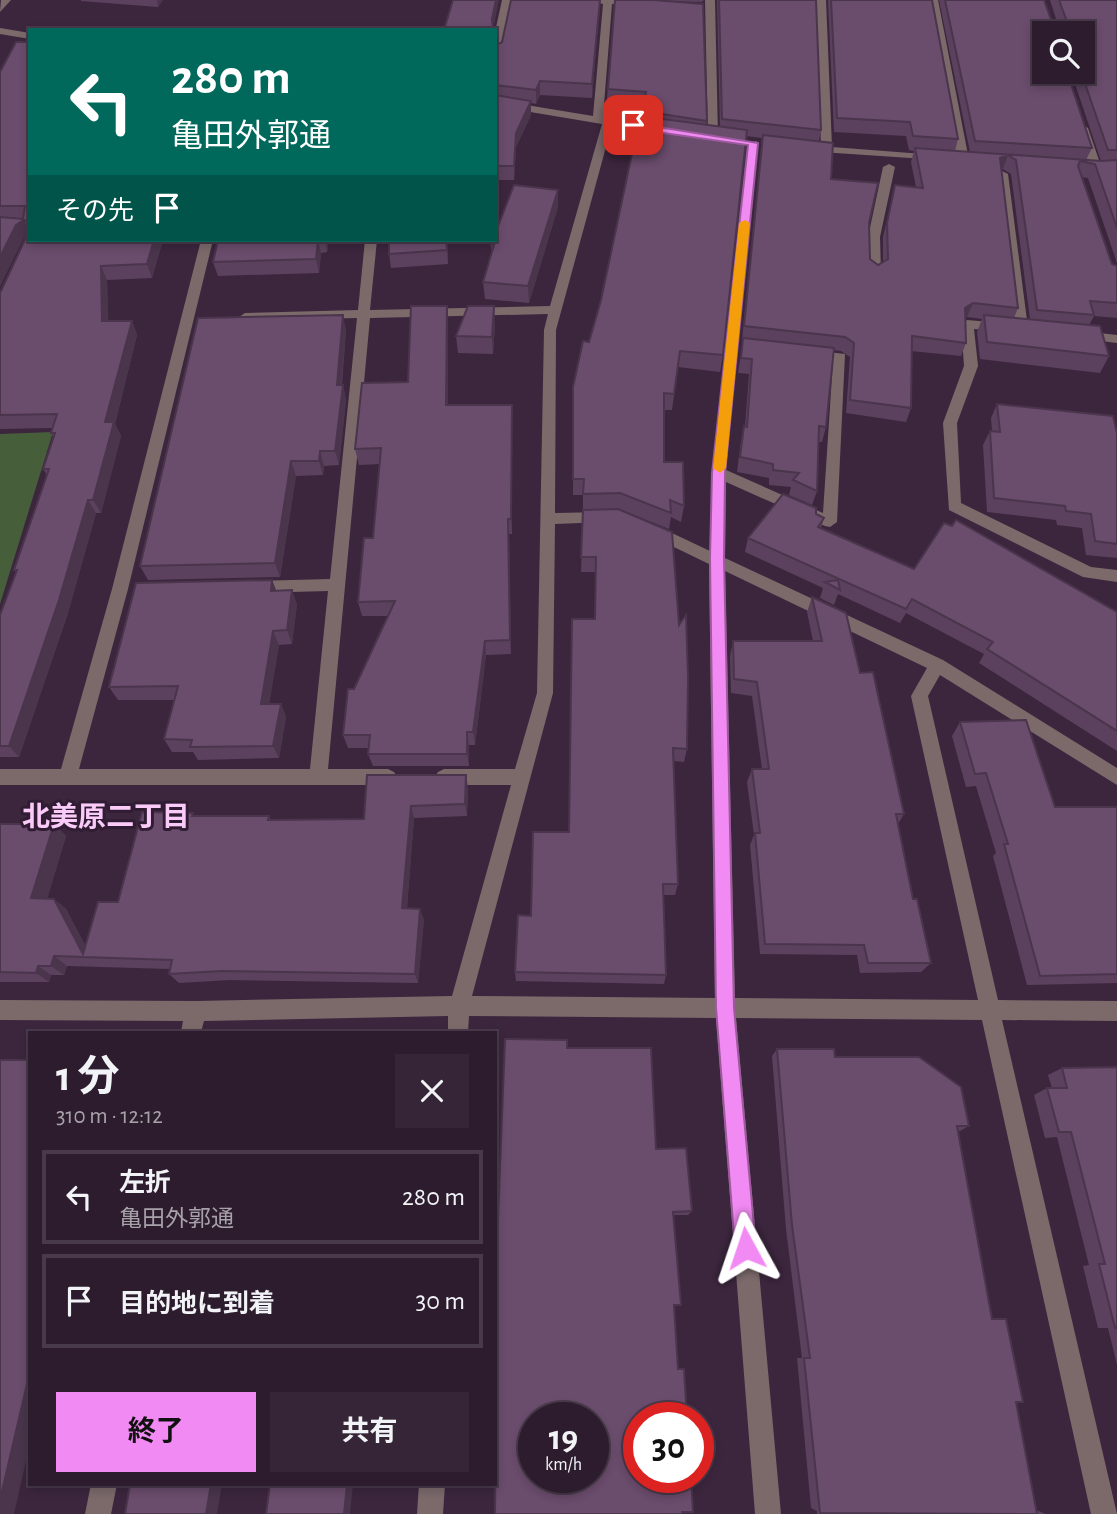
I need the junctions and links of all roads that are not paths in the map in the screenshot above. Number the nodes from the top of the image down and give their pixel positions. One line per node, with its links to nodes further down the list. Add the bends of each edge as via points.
1 (6, 0): 10 (street)
2 (507, 0): 13 (street)
3 (592, 0): 6 (street)
4 (821, 0): 21 (street)
5 (933, 0): 22 (street)
6 (608, 1): 7 (street); 15 (street)
7 (646, 4)
8 (710, 4): 9 (street); 18 (street, via 708,137)
9 (698, 7)
10 (0, 9)
11 (0, 31): 12 (street)
12 (28, 36)
13 (497, 46)
14 (497, 103): 15 (street)
15 (603, 120): 17 (street); 30 (street)
16 (1080, 120): 25 (street, via 1101,169)
17 (670, 132)
18 (727, 140)
19 (753, 143): 36 (street, via 739,346)
20 (803, 148): 21 (street)
21 (827, 151): 22 (street)
22 (963, 160): 23 (street)
23 (976, 161)
24 (889, 167): 29 (street, via 874,237)
25 (1082, 168)
26 (1002, 174): 39 (street, via 1029,329 967,324 971,366 950,423 954,506 1088,573)
27 (207, 242): 44 (street, via 194,318 127,589)
28 (371, 242): 31 (street)
29 (875, 273)
30 (553, 310): 31 (street); 37 (street)
31 (364, 314): 32 (street); 40 (street)
32 (228, 317)
33 (1063, 333): 34 (street)
34 (1117, 339)
35 (799, 352): 36 (street, via 840,357 830,522)
36 (719, 473): 38 (street)
37 (546, 519): 38 (street, via 624,519); 48 (street, via 545,692)
38 (717, 558): 42 (street); 51 (street)
39 (1117, 576)
40 (338, 585): 41 (street); 45 (street)
41 (229, 587)
42 (937, 664): 49 (street); 54 (street, via 919,696)
43 (0, 777): 44 (street)
44 (68, 777): 45 (street)
45 (318, 777): 46 (street)
46 (400, 777)
47 (427, 777): 48 (street)
48 (522, 777): 50 (street)
49 (1117, 777)
50 (459, 1006): 51 (street); 53 (street); 57 (street)
51 (725, 1008): 54 (street); 62 (street)
52 (0, 1010): 53 (street)
53 (195, 1011): 56 (street)
54 (989, 1011): 55 (street); 63 (street)
55 (1117, 1011)
56 (191, 1031)
57 (458, 1031)
58 (104, 1486): 60 (street)
59 (432, 1486): 61 (street)
60 (98, 1514)
61 (430, 1514)
62 (768, 1514)
63 (1104, 1514)

